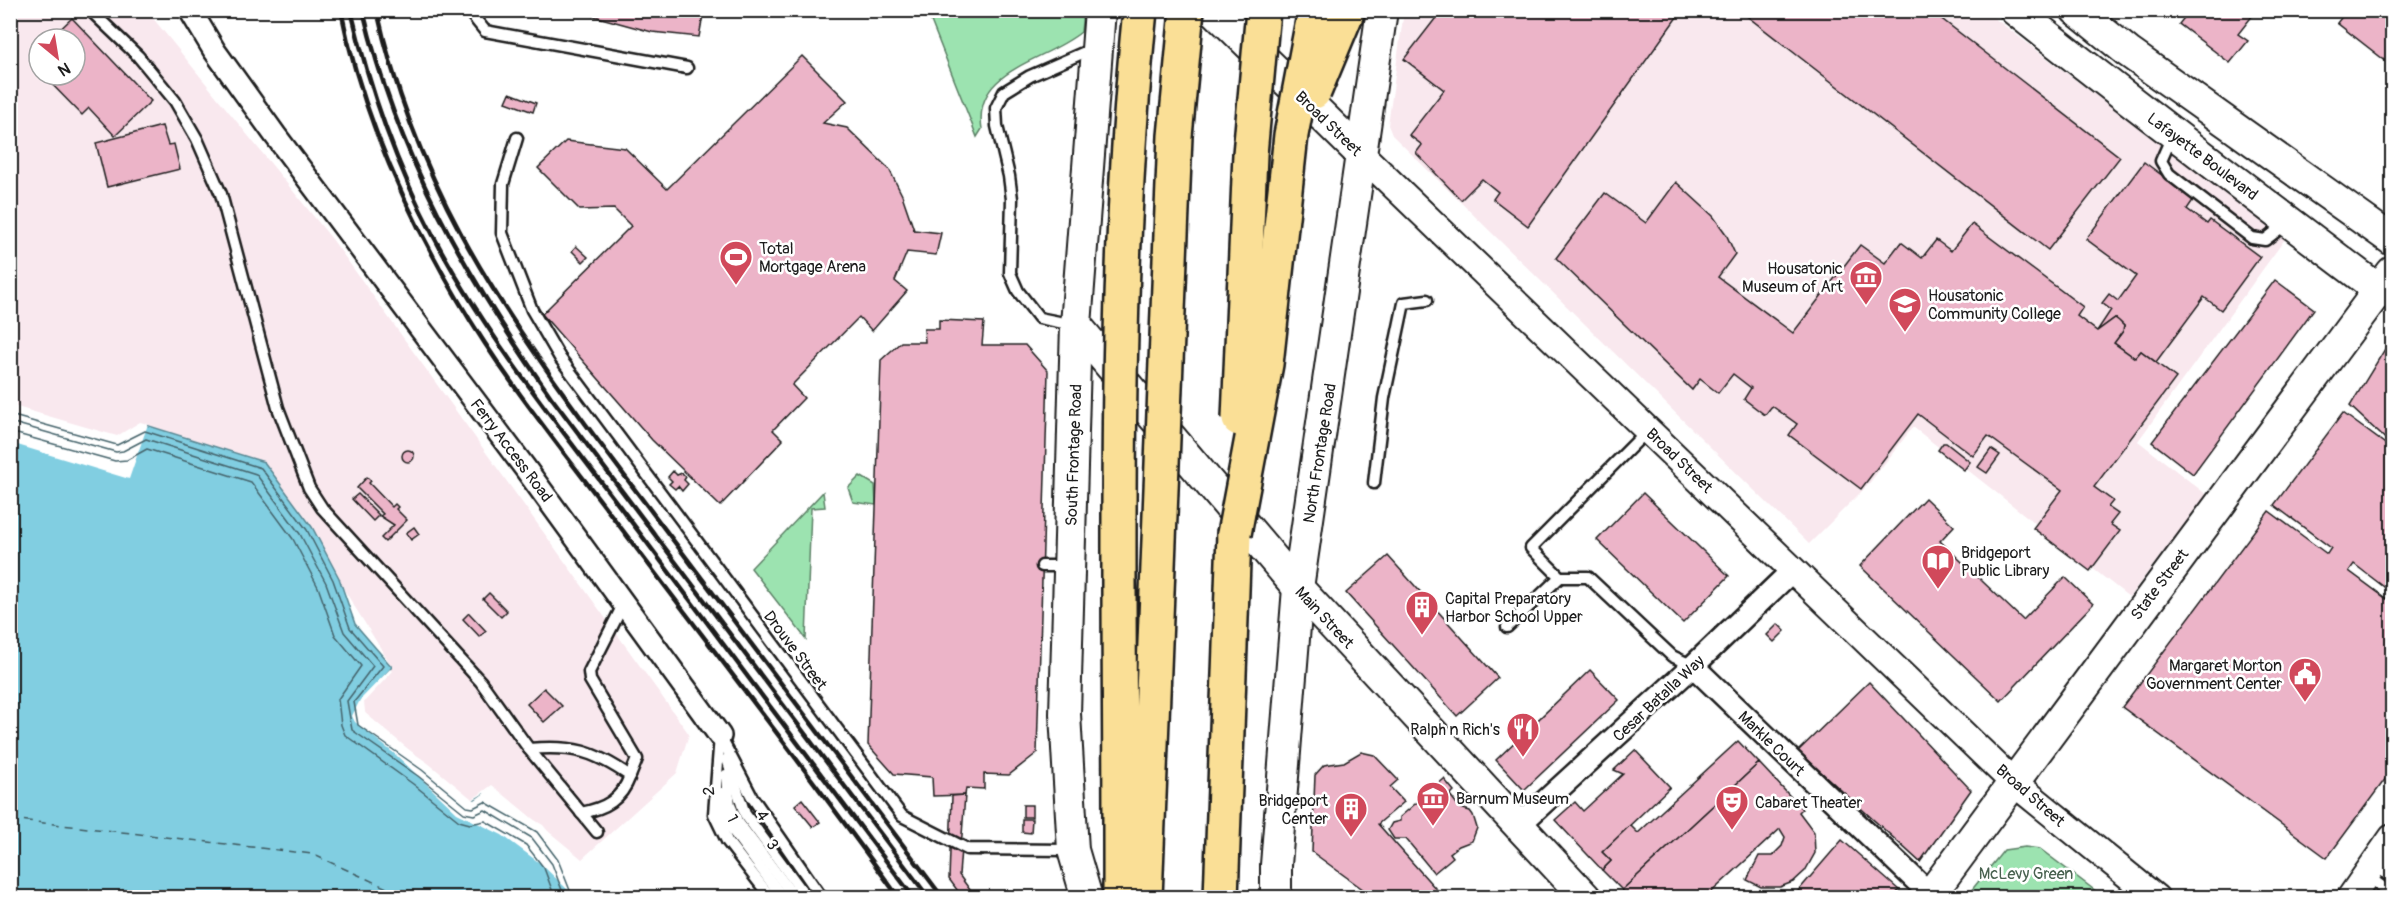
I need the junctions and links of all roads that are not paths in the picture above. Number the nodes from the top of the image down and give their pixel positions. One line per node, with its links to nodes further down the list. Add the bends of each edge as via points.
1 (90, 10): 35 (lane, via 138,56 175,101 197,139 221,194 278,408 315,498 481,682)
2 (190, 10): 31 (street, Ferry Access Road, via 275,135)
3 (468, 10): 16 (lane, via 485,31)
4 (1100, 10): 14 (main road, South Frontage Road)
5 (1139, 10): 52 (highway, bridge, via 1121,355)
6 (1187, 10): 53 (highway, bridge, via 1172,198)
7 (1214, 10): 19 (main road, Broad Street)
8 (1263, 10): 27 (highway, bridge, via 1250,154)
9 (1315, 10): 20 (highway, bridge, via 1291,135)
10 (1348, 10): 20 (highway, bridge, via 1311,101)
11 (1382, 10): 19 (main road, North Frontage Road)
12 (2015, 10): 17 (main road, Lafayette Boulevard)
13 (2076, 10): 15 (main road)
14 (1097, 47): 24 (main road, South Frontage Road); 24 (lane, via 1030,76 1004,93 996,108 1012,199 1010,273 1018,291 1039,318)
15 (2128, 52): 17 (main road); 21 (main road)
16 (687, 68)
17 (2111, 87): 22 (main road, Lafayette Boulevard, via 2289,221)
18 (517, 138): 42 (lane, Drouve Street, via 503,184 502,233 532,310 560,358 902,816 967,849)
19 (1361, 154): 25 (street, Broad Street); 30 (main road, North Frontage Road)
20 (1279, 230): 27 (highway, bridge, via 1266,364)
21 (2392, 240)
22 (2388, 287): 37 (main road, State Street)
23 (1426, 300): 26 (lane, via 1404,303 1384,398)
24 (1076, 325): 30 (main road, Main Street); 42 (main road, South Frontage Road, via 1056,566)
25 (1648, 430): 28 (street, Broad Street); 29 (lane, via 1531,548)
26 (1374, 483)
27 (1234, 534): 54 (highway)
28 (1794, 569): 33 (street, Cesar Batalla Way); 37 (street, Broad Street)
29 (1560, 577): 32 (lane); 33 (lane, via 1588,577 1672,656)
30 (1298, 588): 39 (main road, Main Street); 55 (main road, North Frontage Road)
31 (624, 603): 34 (street, Ferry Access Road); 36 (lane, via 589,672 637,759)
32 (1507, 627)
33 (1693, 666): 39 (street, Cesar Batalla Way); 45 (street, Markle Court)
34 (720, 736): 46 (lane, 1, via 714,814 727,841); 47 (lane, 2, via 723,811 728,824); 48 (lane, 3, via 730,805 737,821); 49 (lane, 4, via 745,814); 50 (lane, Ferry Access Road, via 752,797)
35 (529, 749): 36 (lane, via 557,746 584,751); 38 (lane)
36 (630, 776): 38 (lane, via 624,791 602,809)
37 (2013, 782): 45 (main road, State Street); 57 (street, Broad Street)
38 (581, 813): 40 (lane)
39 (1519, 825): 56 (main road, Main Street)
40 (597, 832)
41 (2392, 838): 43 (street)
42 (1073, 850): 51 (main road, South Frontage Road)
43 (2377, 872): 44 (lane); 58 (street)
44 (2392, 894)
45 (1929, 896)
46 (771, 897)
47 (783, 897)
48 (795, 897)
49 (807, 897)
50 (822, 897)
51 (1087, 897)
52 (1120, 897)
53 (1145, 897)
54 (1221, 897)
55 (1276, 897)
56 (1586, 897)
57 (2156, 897)
58 (2350, 897)

